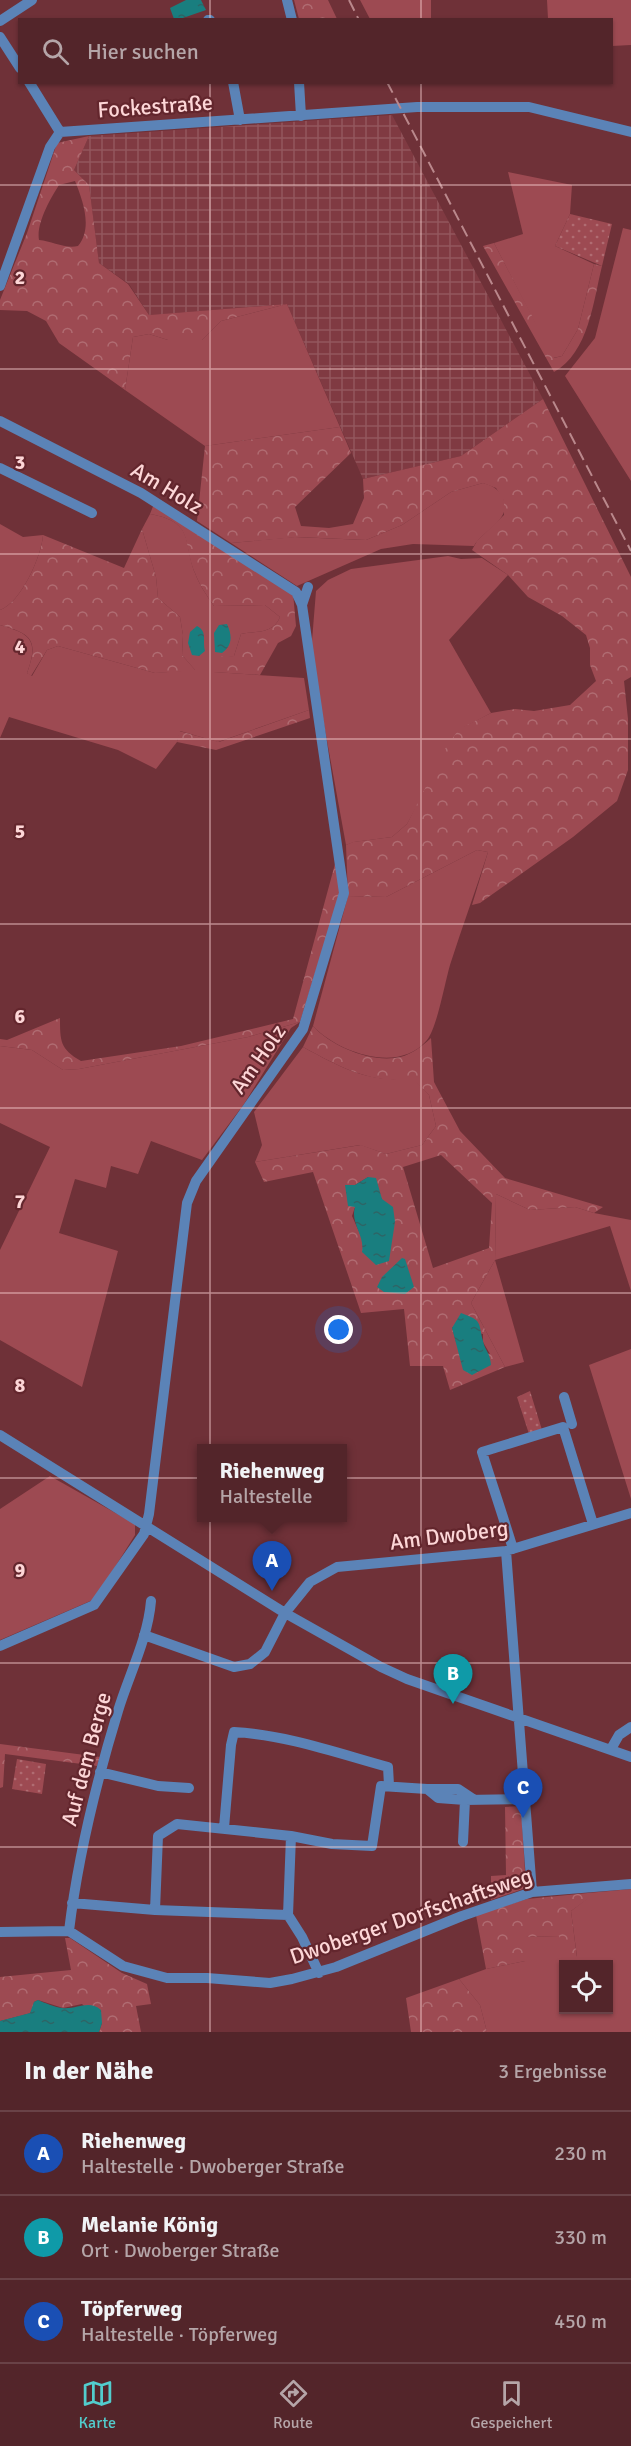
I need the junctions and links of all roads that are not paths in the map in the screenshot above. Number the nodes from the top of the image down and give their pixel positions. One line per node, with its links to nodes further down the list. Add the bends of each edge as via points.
1 (32, 0): 4 (street)
2 (287, 0): 3 (street)
3 (292, 18)
4 (0, 21)
5 (0, 38): 6 (street)
6 (18, 65)
7 (30, 84): 12 (street)
8 (233, 84): 11 (street)
9 (299, 84): 10 (street)
10 (301, 116): 11 (street, Fockestraße); 13 (street, Fockestraße, via 417,107 529,107)
11 (240, 120): 12 (street, Fockestraße)
12 (60, 132): 14 (street, via 50,147)
13 (631, 132)
14 (0, 286)
15 (0, 421): 19 (street, Am Holz, via 141,493 296,592)
16 (0, 468): 17 (street)
17 (92, 513)
18 (308, 587): 19 (street, Am Holz)
19 (302, 605): 24 (street, Am Holz, via 344,893 303,1029 196,1181 186,1203)
20 (564, 1396): 21 (street)
21 (570, 1425): 25 (street); 26 (street, via 482,1452)
22 (0, 1435): 24 (street)
23 (631, 1513): 25 (street, Am Dwoberg)
24 (144, 1524): 28 (street); 30 (street, via 144,1534 94,1605)
25 (593, 1524): 26 (street, Am Dwoberg)
26 (509, 1550): 28 (street, Am Dwoberg, via 338,1567 310,1582); 31 (street)
27 (151, 1601): 29 (street, Auf dem Berge)
28 (285, 1613): 29 (street, Am Dwoberg, via 265,1652 250,1664 234,1667); 31 (street, via 407,1679)
29 (144, 1635): 35 (street, Auf dem Berge)
30 (0, 1646)
31 (519, 1718): 33 (street); 38 (street)
32 (631, 1727): 33 (street)
33 (611, 1749): 34 (street)
34 (631, 1757)
35 (100, 1772): 37 (street, via 158,1786); 45 (street, Auf dem Berge)
36 (389, 1785): 39 (street, via 458,1789); 40 (street, via 388,1767 302,1742 234,1732); 41 (street, via 381,1786 372,1846)
37 (189, 1788)
38 (525, 1798): 39 (street); 44 (street)
39 (469, 1799): 42 (street)
40 (224, 1828): 41 (street); 46 (street, via 177,1824 158,1836)
41 (291, 1836): 47 (street)
42 (463, 1842)
43 (631, 1884): 44 (street, Dwoberger Dorfschaftsweg)
44 (532, 1892): 50 (street, Dwoberger Dorfschaftsweg)
45 (72, 1903): 46 (street); 48 (street, Auf dem Berge)
46 (155, 1910): 47 (street)
47 (288, 1915): 50 (street)
48 (69, 1931): 49 (street); 50 (street, Dwoberger Dorfschaftsweg, via 123,1966 167,1978 270,1983)
49 (0, 1932)
50 (319, 1973)

